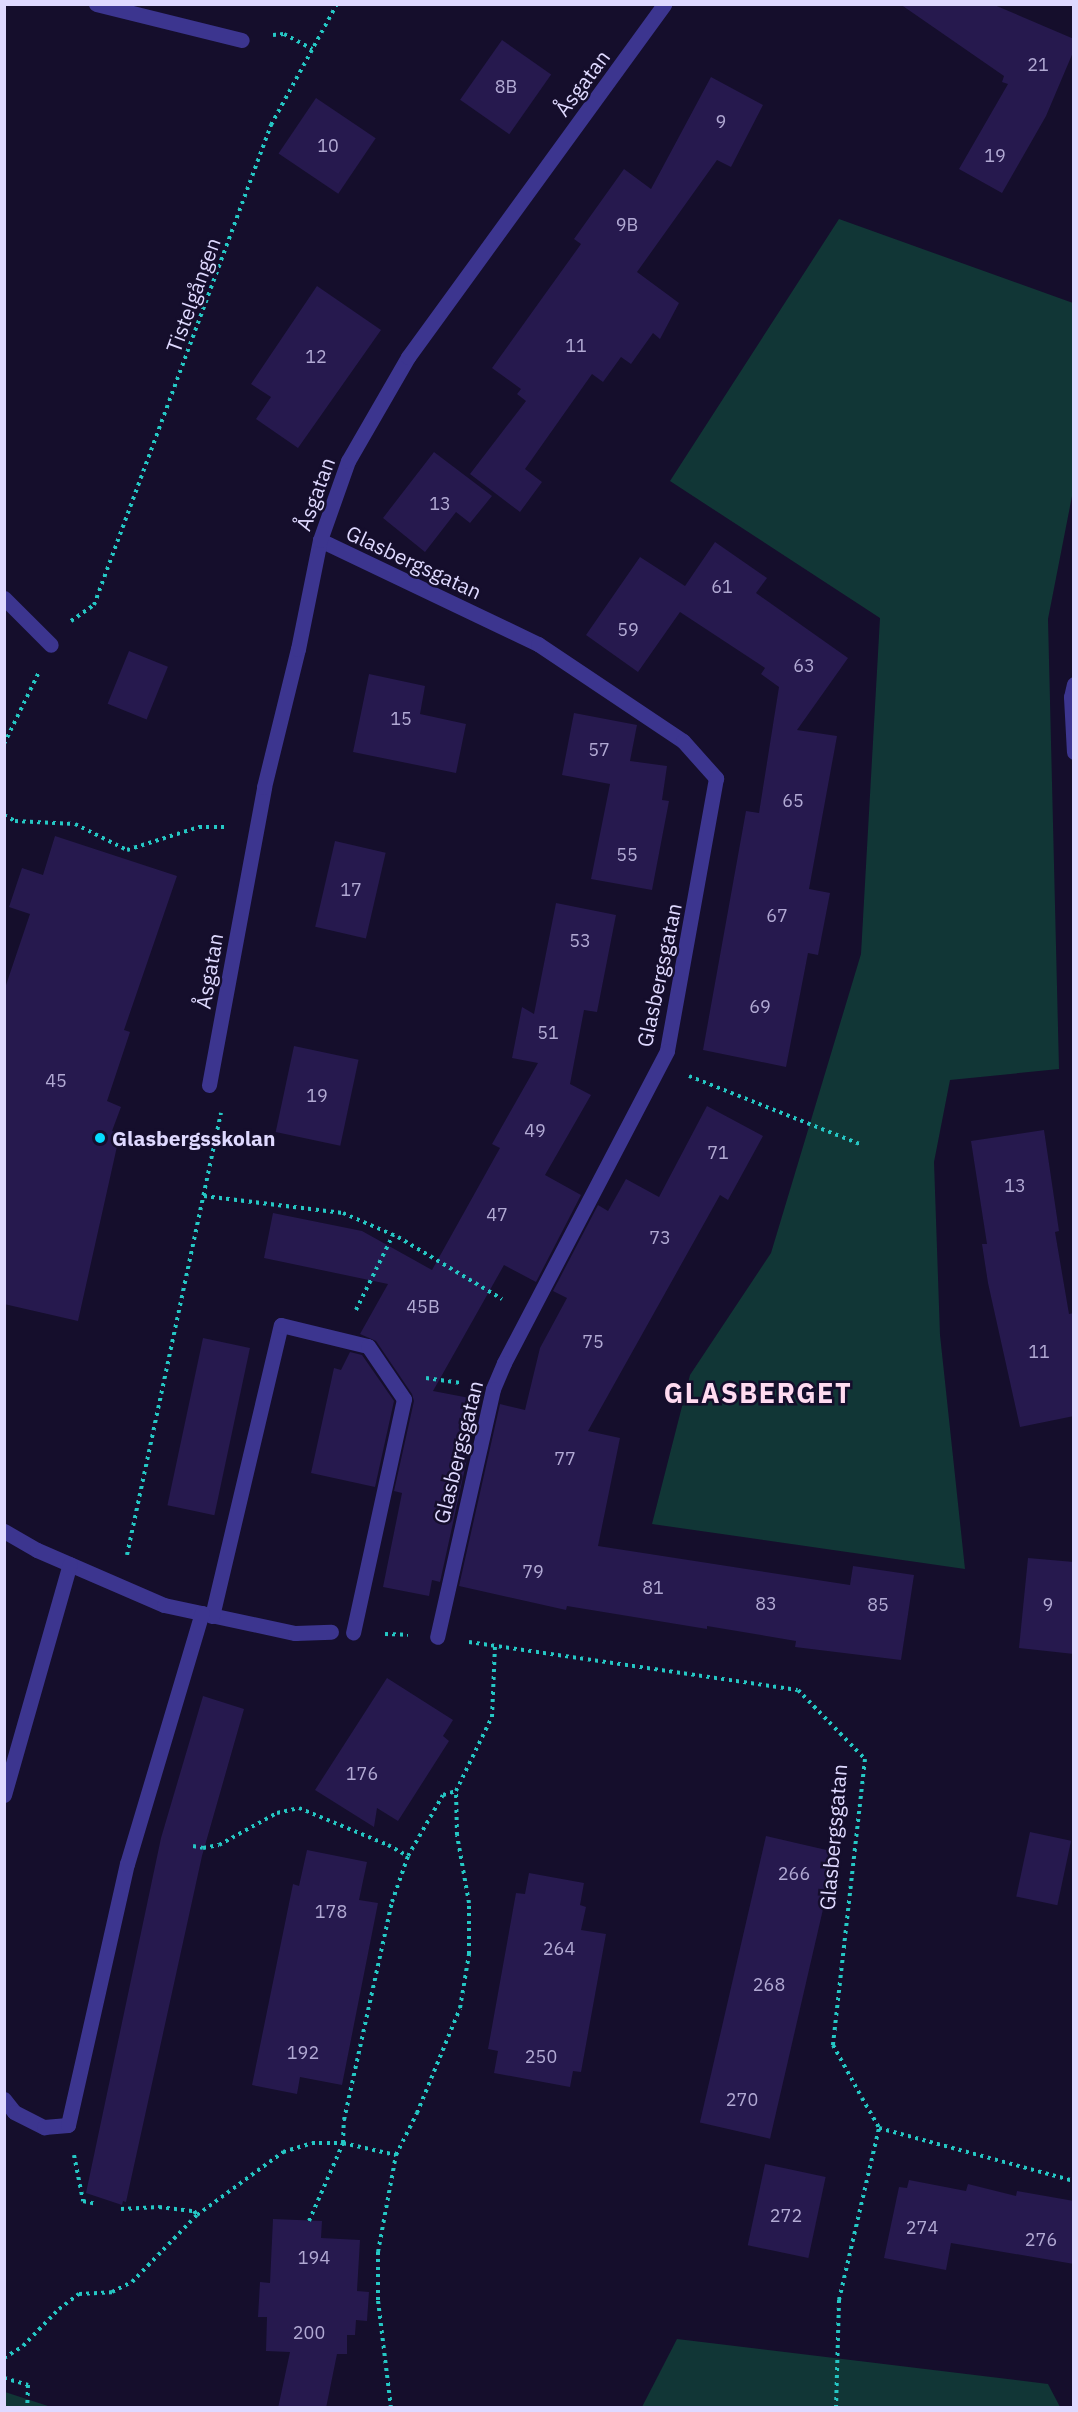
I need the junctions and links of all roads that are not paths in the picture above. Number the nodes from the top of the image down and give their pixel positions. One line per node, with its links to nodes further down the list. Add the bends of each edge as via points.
1 (96, 4): 3 (street)
2 (664, 4): 4 (street, Åsgatan, via 408,357 348,461)
3 (242, 40)
4 (320, 540): 9 (street, Åsgatan, via 257,828); 15 (street, Glasbergsgatan, via 538,644 683,741 716,778 667,1051 493,1389)
5 (4, 598): 6 (street)
6 (51, 645)
7 (1074, 684): 8 (street)
8 (1074, 752)
9 (209, 1085)
10 (4, 1531): 11 (street)
11 (70, 1564): 12 (street, via 164,1605); 16 (street)
12 (207, 1615): 13 (street, via 295,1633); 14 (street, via 281,1325 368,1346 404,1399); 17 (street, via 127,1864 68,2125 44,2127 14,2112)
13 (331, 1632)
14 (352, 1632)
15 (437, 1637)
16 (4, 1795)
17 (4, 2099)

